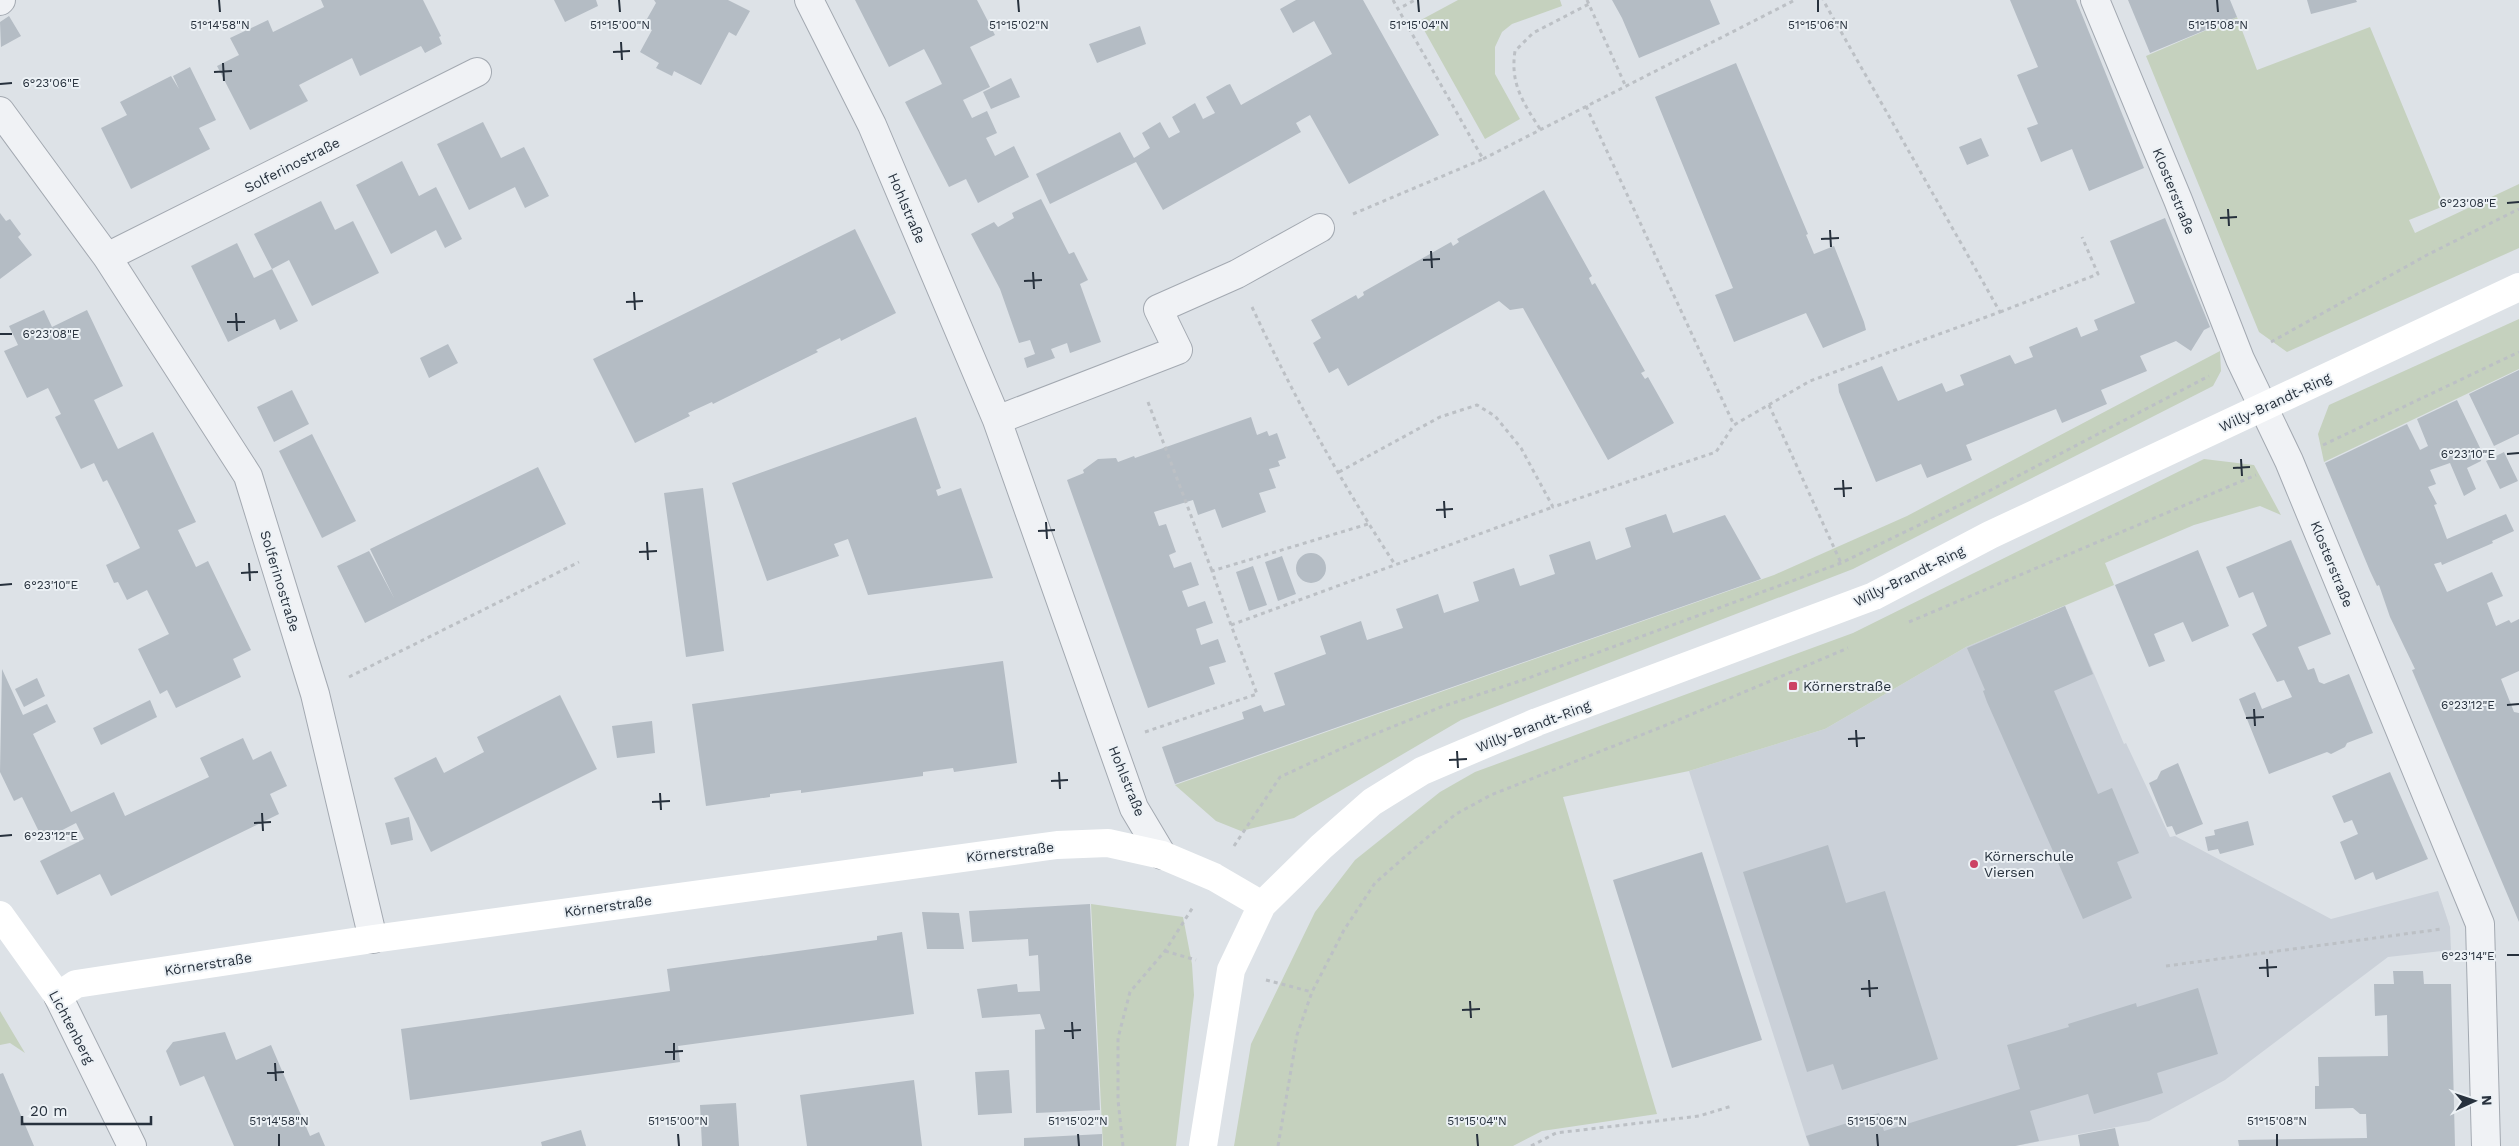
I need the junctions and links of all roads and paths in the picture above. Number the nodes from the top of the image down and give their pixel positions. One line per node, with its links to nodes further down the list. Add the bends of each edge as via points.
1 (809, 0): 25 (street, Hohlstraße, via 872,126)
2 (1393, 0): 8 (path)
3 (1415, 0): 8 (path)
4 (1795, 0): 10 (path)
5 (1823, 0): 20 (path)
6 (2095, 0): 24 (street, Klosterstraße, via 2240,359)
7 (1588, 2): 10 (path); 13 (path, via 1533,33 1515,51 1513,78)
8 (1398, 9): 14 (path)
9 (477, 72): 17 (street, Solferinostraße)
10 (1626, 87): 11 (path)
11 (1586, 106): 13 (path); 26 (path)
12 (0, 111): 17 (street, Solferinostraße)
13 (1540, 129): 14 (path)
14 (1483, 159): 15 (path)
15 (1320, 228): 18 (street)
16 (2082, 237): 20 (path, via 2098,274)
17 (107, 257): 38 (street, Solferinostraße, via 248,476)
18 (1237, 274): 22 (street, via 1158,309 1178,350); 28 (path, via 1289,386)
19 (2519, 287): 24 (main road, Willy-Brandt-Ring)
20 (2000, 312): 23 (path, via 1810,380)
21 (2519, 352): 27 (path)
22 (1134, 366): 25 (street); 34 (path)
23 (1769, 405): 26 (path); 32 (path)
24 (2264, 408): 27 (street, Klosterstraße); 41 (main road, Willy-Brandt-Ring, via 1990,535 1874,596 1537,722 1422,771 1372,802)
25 (997, 420): 39 (street, Hohlstraße)
26 (1734, 425): 29 (path, via 1716,452)
27 (2289, 461): 36 (path); 43 (street, Klosterstraße)
28 (1339, 472): 29 (path, via 1440,417 1477,405 1495,416 1520,448); 30 (path)
29 (1553, 507): 33 (path)
30 (1368, 524): 33 (path); 34 (path)
31 (579, 562): 38 (path)
32 (1841, 563)
33 (1394, 564): 35 (path)
34 (1212, 571): 35 (path)
35 (1231, 625): 39 (path, via 1256,694)
36 (1903, 625)
37 (1857, 644): 50 (path, via 1490,795 1456,814 1416,847 1375,883 1344,930 1312,992 1297,1035)
38 (315, 694): 44 (street, Solferinostraße)
39 (1112, 744): 40 (street, Hohlstraße, via 1134,808)
40 (1162, 855): 41 (main road, via 1214,877); 44 (main road, Körnerstraße, via 1108,842 1057,845)
41 (1262, 905): 49 (main road, via 1232,970)
42 (0, 915): 46 (main road, Lichtenberg)
43 (2480, 924): 45 (path); 52 (street, Klosterstraße)
44 (373, 939): 46 (main road, Körnerstraße, via 76,984)
45 (2166, 966)
46 (58, 996): 48 (street, Lichtenberg)
47 (1732, 1106): 51 (path, via 1699,1116 1556,1133)
48 (132, 1146)
49 (1204, 1146)
50 (1278, 1146)
51 (1531, 1146)
52 (2486, 1146)

